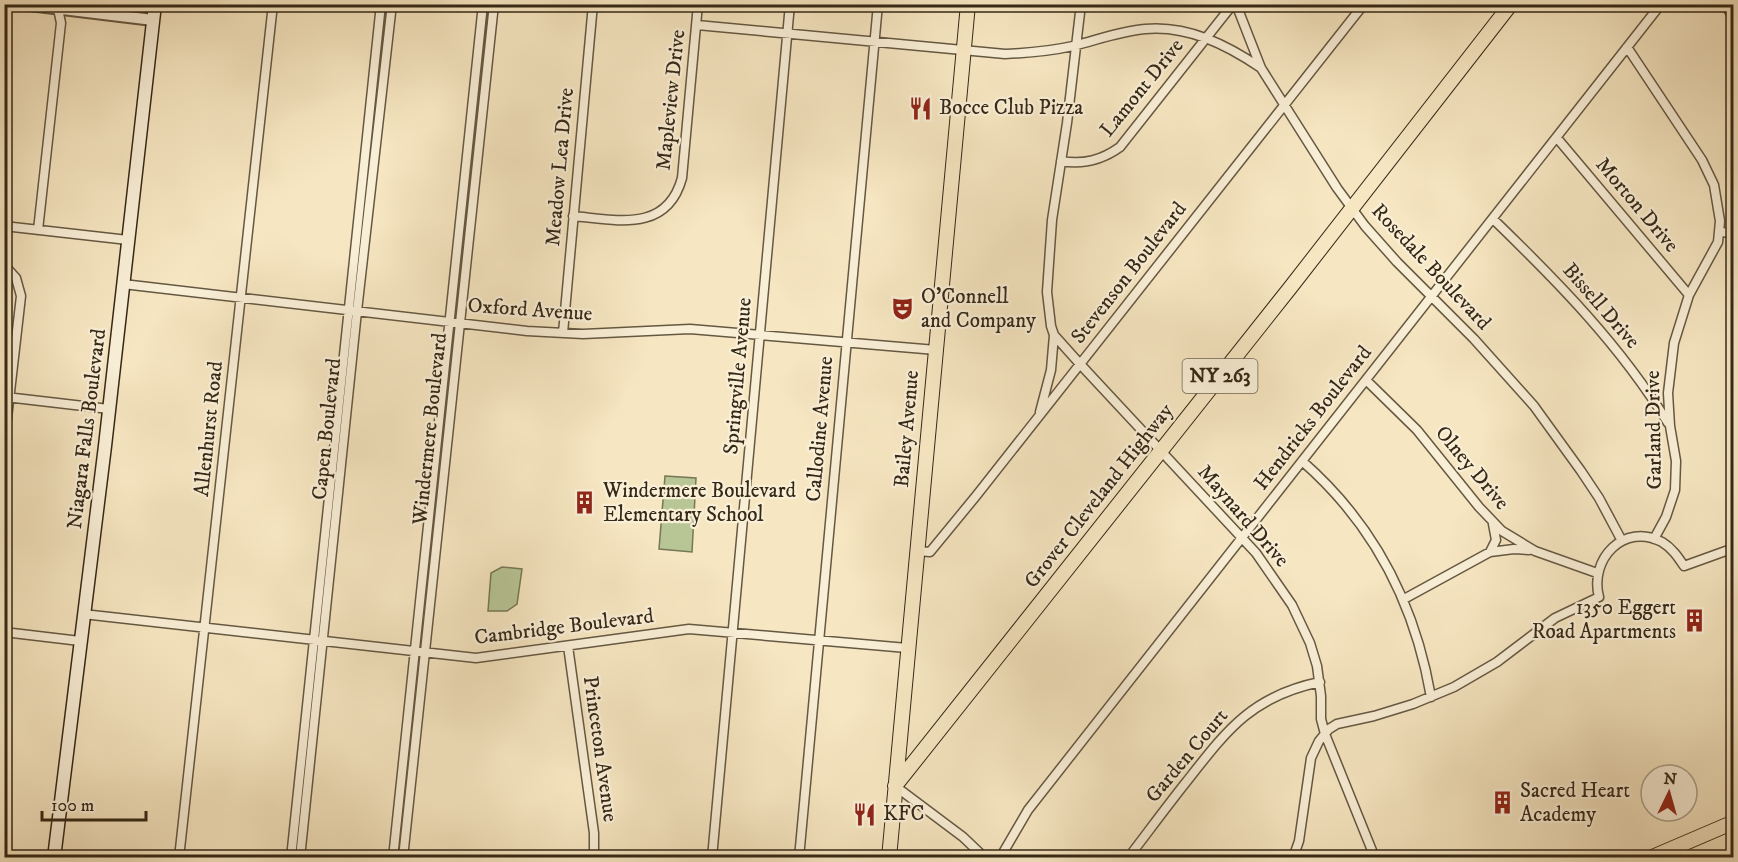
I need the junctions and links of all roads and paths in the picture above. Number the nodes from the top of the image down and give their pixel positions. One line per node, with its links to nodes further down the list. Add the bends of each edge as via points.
1 (21, 4): 19 (street)
2 (155, 4): 21 (main road, Niagara Falls Boulevard)
3 (273, 4): 45 (street, Allenhurst Road)
4 (381, 4): 46 (street, Capen Boulevard)
5 (392, 4): 46 (street, Capen Boulevard)
6 (483, 4): 47 (street, Windermere Boulevard)
7 (494, 4): 47 (street, Windermere Boulevard)
8 (698, 4): 22 (street, Mapleview Drive)
9 (790, 4): 23 (street, Springville Avenue)
10 (878, 4): 25 (street, Callodine Avenue)
11 (968, 4): 28 (main road, Bailey Avenue)
12 (1081, 4): 26 (street)
13 (1234, 4): 24 (street, Lamont Drive); 29 (street, Rosedale Boulevard)
14 (1364, 4): 30 (street, Stevenson Boulevard)
15 (1511, 4): 33 (main road, Grover Cleveland Highway / NY 263)
16 (1661, 4): 27 (street, Hendricks Boulevard)
17 (1727, 4): 20 (street)
18 (592, 5): 34 (street, Meadow Lea Drive)
19 (58, 7): 21 (street); 37 (street, via 60,34)
20 (1734, 17)
21 (153, 20): 40 (main road, Niagara Falls Boulevard)
22 (697, 26): 23 (street); 34 (street, Mapleview Drive, via 682,178 676,194 657,214 641,220)
23 (788, 34): 25 (street); 49 (street, Springville Avenue)
24 (1206, 38): 26 (street, via 1145,29); 29 (street, via 1224,44); 32 (street, Lamont Drive, via 1120,147 1091,161)
25 (874, 42): 28 (street); 51 (street, Callodine Avenue)
26 (1077, 45): 28 (street, via 1026,53); 32 (street)
27 (1627, 47): 31 (street, Hendricks Boulevard); 38 (street, via 1702,160 1718,199)
28 (964, 52): 52 (main road, Bailey Avenue)
29 (1261, 68): 30 (street, Rosedale Boulevard)
30 (1285, 104): 33 (street, Rosedale Boulevard); 53 (street, Stevenson Boulevard)
31 (1557, 138): 35 (street, Hendricks Boulevard); 43 (street, Morton Drive)
32 (1061, 161): 50 (street, via 1048,264 1048,309)
33 (1351, 208): 44 (street, Rosedale Boulevard); 62 (main road, Grover Cleveland Highway / NY 263)
34 (573, 216): 48 (street, Meadow Lea Drive)
35 (1493, 219): 44 (street, Hendricks Boulevard); 56 (street, Bissell Drive, via 1576,302)
36 (4, 226): 37 (street)
37 (38, 230): 40 (street)
38 (1720, 232): 39 (street); 43 (street, Garland Drive, via 1714,252)
39 (1734, 233)
40 (128, 240): 42 (main road, Niagara Falls Boulevard)
41 (4, 265): 57 (street, via 16,278 21,296)
42 (123, 284): 45 (street, Oxford Avenue); 58 (main road, Niagara Falls Boulevard)
43 (1689, 295): 55 (street, Garland Drive, via 1674,343)
44 (1431, 297): 54 (street, Hendricks Boulevard); 67 (street, Rosedale Boulevard, via 1495,361 1546,422 1599,498)
45 (242, 299): 46 (street, Oxford Avenue); 75 (street, Allenhurst Road)
46 (353, 311): 47 (street, Oxford Avenue); 78 (street, Capen Boulevard)
47 (455, 323): 48 (street, Oxford Avenue); 83 (street, Windermere Boulevard)
48 (563, 333): 49 (street, Oxford Avenue, via 675,329)
49 (760, 334): 51 (street, Oxford Avenue); 77 (street, Springville Avenue)
50 (1054, 335): 53 (street, Maynard Drive); 59 (street, via 1051,370)
51 (846, 342): 52 (street, Oxford Avenue); 80 (street, Callodine Avenue)
52 (936, 350): 69 (main road, Bailey Avenue)
53 (1080, 364): 59 (street, Stevenson Boulevard); 62 (street, Maynard Drive)
54 (1366, 380): 63 (street, Hendricks Boulevard); 64 (street, Olney Drive, via 1417,430)
55 (1668, 393): 56 (street); 60 (street, Garland Drive)
56 (1650, 394): 60 (street, Bissell Drive)
57 (7, 397): 58 (street); 61 (street)
58 (110, 409): 74 (main road, Niagara Falls Boulevard)
59 (1039, 415): 69 (street, Stevenson Boulevard, via 930,552)
60 (1670, 426): 66 (street, Garland Drive, via 1676,460 1675,490)
61 (4, 444)
62 (1161, 451): 65 (street, Maynard Drive); 88 (main road, Grover Cleveland Highway / NY 263)
63 (1302, 461): 65 (street, Hendricks Boulevard); 73 (street, via 1360,522)
64 (1491, 521): 70 (street, Olney Drive); 71 (street, via 1496,540)
65 (1242, 538): 84 (street, Maynard Drive, via 1292,605 1310,643); 102 (street, Hendricks Boulevard, via 1028,810)
66 (1654, 539): 67 (street); 68 (street, via 1669,548 1684,566)
67 (1622, 541): 72 (street, via 1609,550)
68 (1734, 548)
69 (917, 551): 82 (main road, Bailey Avenue)
70 (1535, 551): 71 (street); 72 (street, Olney Drive)
71 (1490, 552): 73 (street)
72 (1597, 573): 85 (street, via 1599,597 1555,618 1497,662)
73 (1404, 598): 85 (street, via 1421,647)
74 (83, 614): 75 (street, Cambridge Boulevard); 79 (main road, Niagara Falls Boulevard)
75 (205, 628): 78 (street, Cambridge Boulevard); 92 (street, Allenhurst Road)
76 (4, 632): 79 (street)
77 (733, 633): 80 (street, Cambridge Boulevard); 81 (street, Cambridge Boulevard, via 689,629); 98 (street, Springville Avenue)
78 (318, 640): 83 (street, Cambridge Boulevard); 93 (street, Capen Boulevard); 94 (street, Capen Boulevard)
79 (80, 641): 91 (main road, Niagara Falls Boulevard)
80 (819, 641): 82 (street, Cambridge Boulevard); 99 (street, Callodine Avenue)
81 (568, 646): 83 (street, Cambridge Boulevard, via 476,658); 97 (street, Princeton Avenue, via 594,833)
82 (907, 648): 87 (main road, Bailey Avenue)
83 (419, 652): 95 (street, Windermere Boulevard); 96 (street, Windermere Boulevard)
84 (1320, 682): 86 (street, Maynard Drive); 103 (street, Garden Court, via 1271,698 1234,725)
85 (1431, 697): 86 (street, via 1394,711 1337,724)
86 (1325, 734): 104 (street, via 1311,759); 105 (street, Maynard Drive)
87 (898, 743): 88 (main road, via 908,754); 89 (main road, Bailey Avenue)
88 (927, 747): 89 (main road, Grover Cleveland Highway / NY 263)
89 (895, 786): 100 (main road, Bailey Avenue); 101 (street)
90 (1734, 822): 106 (main road)
91 (54, 858)
92 (179, 858)
93 (291, 858)
94 (300, 858)
95 (393, 858)
96 (403, 858)
97 (594, 858)
98 (712, 858)
99 (799, 858)
100 (889, 858)
101 (985, 858)
102 (1000, 858)
103 (1128, 858)
104 (1293, 858)
105 (1375, 858)
106 (1650, 858)

